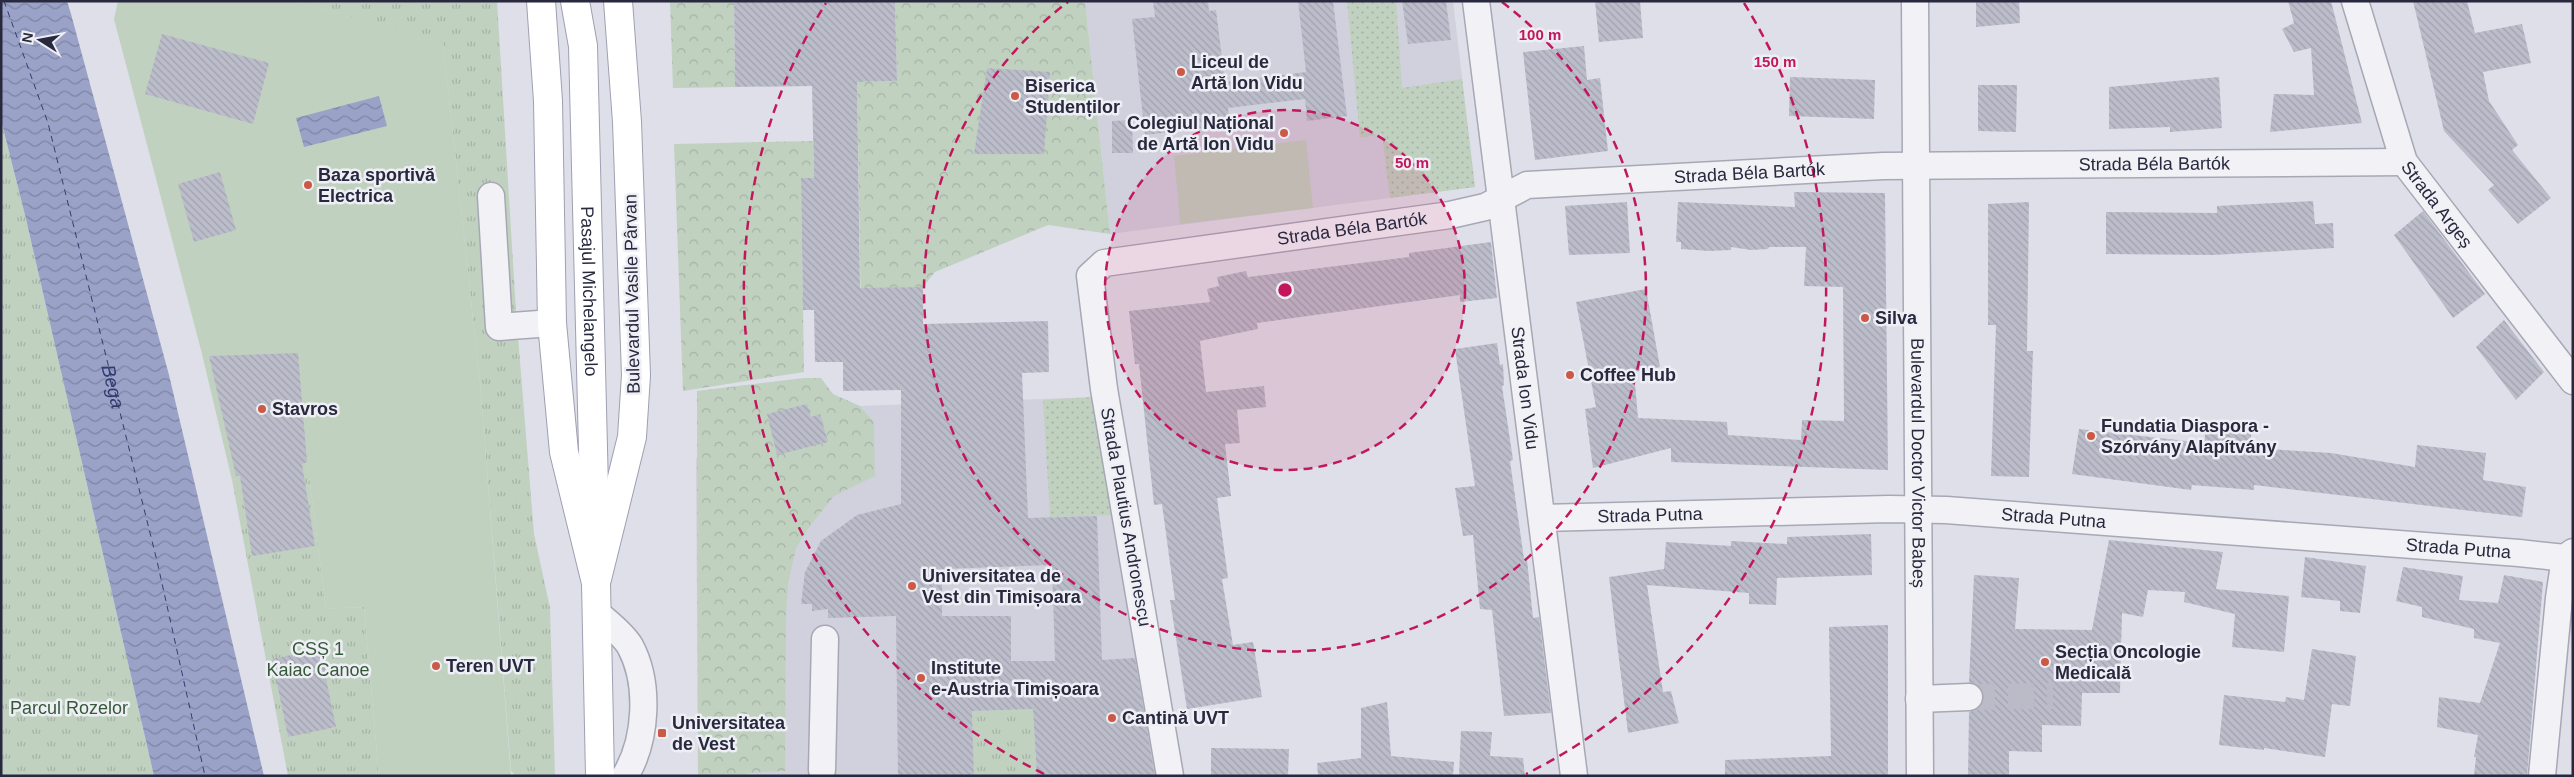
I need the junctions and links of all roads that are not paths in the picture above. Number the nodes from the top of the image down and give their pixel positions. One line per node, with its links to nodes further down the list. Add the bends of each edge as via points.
1 (541, 1): 12 (main road, Bulevardul Vasile Pârvan, via 548,101)
2 (575, 1): 17 (main road, Pasajul Michelangelo, via 583,46)
3 (618, 1): 17 (main road, Bulevardul Vasile Pârvan, via 627,122 636,375 632,437)
4 (1476, 1): 10 (street, Strada Ion Vidu)
5 (1915, 1): 8 (street, Bulevardul Doctor Victor Babeș)
6 (2355, 1): 7 (street, Strada Argeș)
7 (2404, 162): 8 (street, Strada Béla Bartók); 13 (street, Strada Argeș)
8 (1917, 166): 10 (street, Strada Béla Bartók, via 1527,185); 14 (street, Bulevardul Doctor Victor Babeș)
9 (491, 196): 12 (street, via 500,327)
10 (1500, 198): 11 (street, Strada Béla Bartók, via 1485,207 1450,215); 15 (street, Strada Ion Vidu)
11 (1104, 263): 25 (street, Strada Plautius Andronescu, via 1090,276 1104,389)
12 (552, 323): 17 (main road, Bulevardul Vasile Pârvan, via 564,452)
13 (2573, 381)
14 (1917, 509): 15 (street, Strada Putna); 16 (street, Strada Putna); 21 (street, Bulevardul Doctor Victor Babeș)
15 (1542, 518): 26 (street, Strada Ion Vidu)
16 (2569, 555): 28 (street, via 2559,598)
17 (596, 583): 18 (main road, Bulevardul Vasile Pârvan)
18 (598, 614): 23 (main road, Bulevardul Vasile Pârvan); 24 (street, via 629,644 639,666 642,726)
19 (825, 639): 22 (street)
20 (1969, 697): 21 (street)
21 (1919, 700): 27 (street, Bulevardul Doctor Victor Babeș)
22 (822, 770)
23 (600, 776)
24 (625, 776)
25 (1170, 776)
26 (1574, 776)
27 (1920, 776)
28 (2542, 776)

